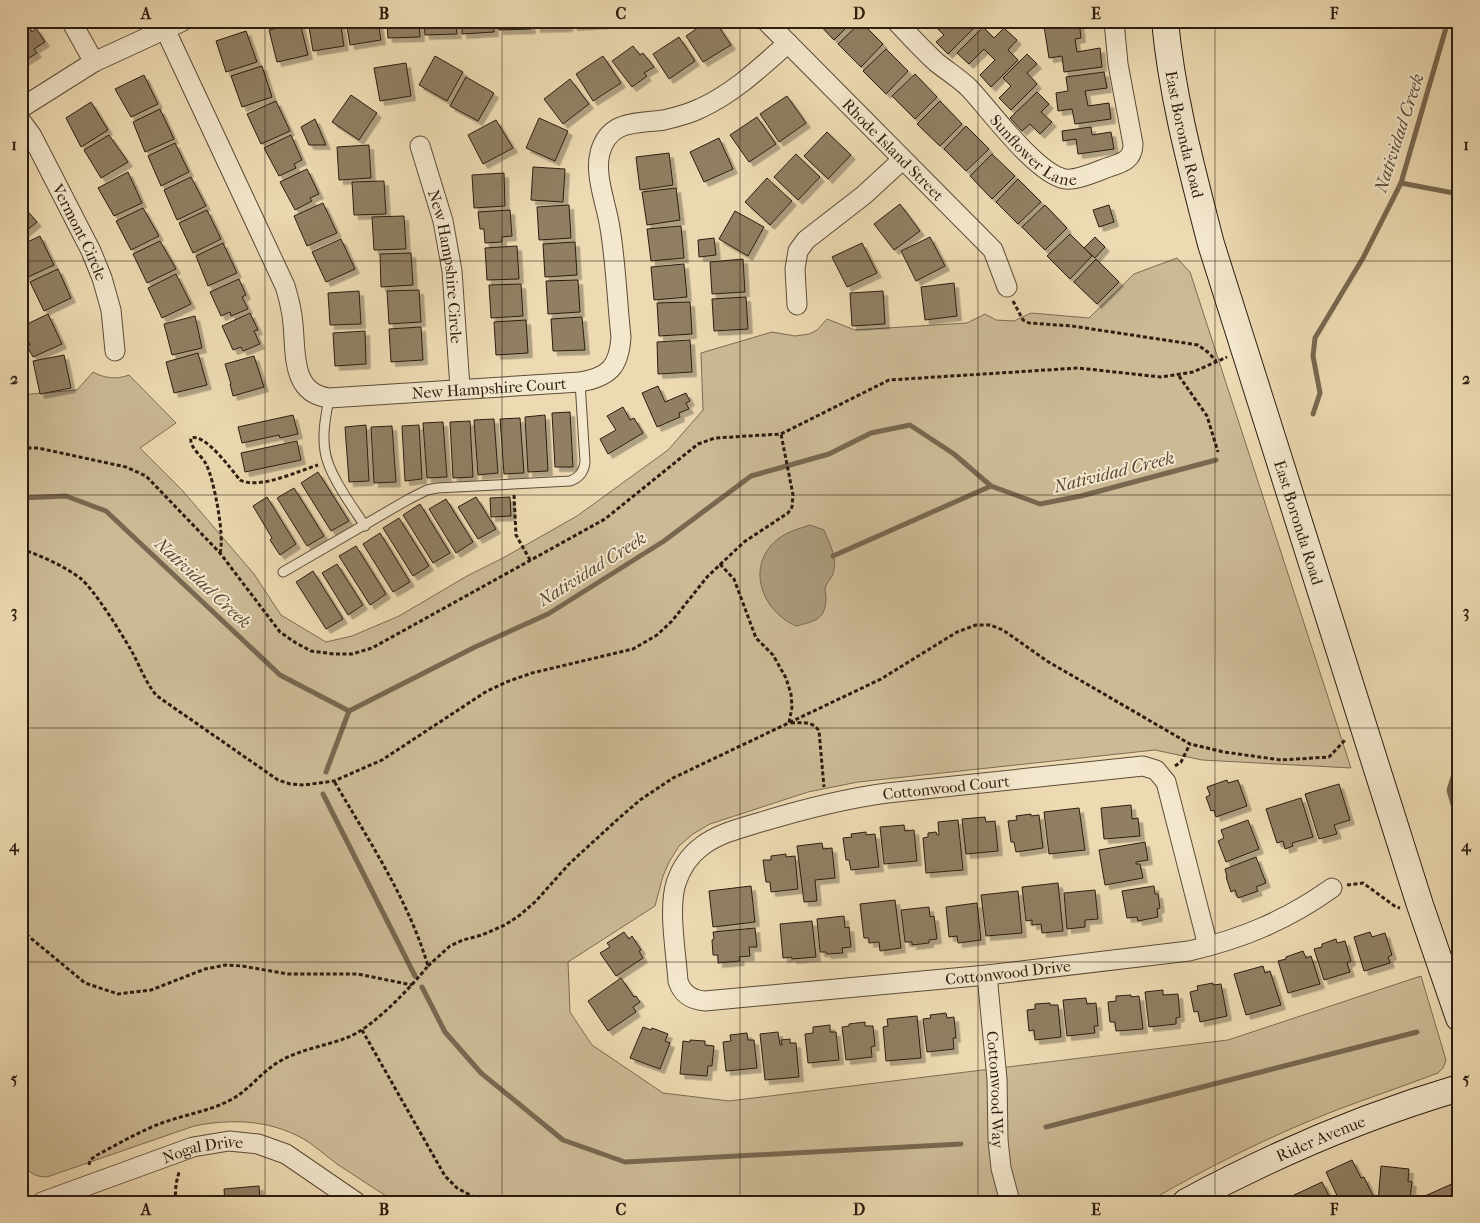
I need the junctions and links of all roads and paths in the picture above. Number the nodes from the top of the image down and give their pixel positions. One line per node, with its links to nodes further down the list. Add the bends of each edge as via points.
1 (71, 21): 9 (street)
2 (183, 21): 7 (street)
3 (766, 21): 8 (street, Rhode Island Street)
4 (896, 21): 5 (street, Sunflower Lane, via 935,61 969,88 998,123 1045,169 1071,180 1121,163 1133,151)
5 (1114, 21)
6 (1165, 21): 48 (main road, East Boronda Road, via 1186,149 1212,244 1420,905)
7 (165, 29): 9 (street); 22 (street, via 285,286 293,323 296,365 302,380 311,391)
8 (788, 43): 13 (street, Rhode Island Street); 20 (street, New Hampshire Court, via 721,98 682,116 627,124 617,129 603,145 598,164 610,229 620,352 607,374)
9 (94, 62): 10 (street)
10 (21, 108)
11 (21, 121): 16 (street, Vermont Circle, via 32,136 91,251 111,310)
12 (420, 146): 21 (street, New Hampshire Circle, via 443,221 452,271)
13 (902, 160): 14 (street, Rhode Island Street, via 993,250); 15 (street, via 864,195 806,240 798,251 795,268)
14 (1007, 287): 18 (path, via 1022,320 1029,323 1184,342 1198,345)
15 (797, 305)
16 (116, 351)
17 (1228, 356): 18 (path)
18 (1216, 361): 19 (path)
19 (1179, 376): 23 (path, via 1078,368 889,380); 25 (path, via 1207,416)
20 (580, 382): 21 (street, New Hampshire Court); 27 (lane, via 583,472 570,481)
21 (460, 388): 22 (street, New Hampshire Court)
22 (329, 398): 26 (lane, via 324,422)
23 (781, 434): 31 (path, via 715,438 698,444 605,519); 32 (path, via 793,495 792,507)
24 (21, 448): 30 (path, via 38,448 126,467 146,476)
25 (1218, 452)
26 (327, 461): 28 (lane); 30 (path, via 270,480 246,483 204,440 195,436 191,438 191,444 205,461 213,482)
27 (513, 484): 28 (lane, via 427,490); 31 (path, via 516,535)
28 (365, 526): 33 (lane)
29 (21, 549): 38 (path, via 43,556 81,579 117,628 149,687 158,696 278,780 304,785)
30 (220, 552): 31 (path, via 280,632 311,651 334,654 352,654 372,648)
31 (530, 560)
32 (720, 564): 34 (path, via 734,579 756,638 773,656 786,678 792,707); 38 (path, via 672,621 657,635 633,649 508,681 487,691 382,760)
33 (283, 572)
34 (789, 723): 36 (path, via 882,679 957,632 976,625 990,625 1003,630 1046,662); 39 (path, via 809,723 819,731); 44 (path, via 673,778 640,800 569,864 520,915 482,936 450,946)
35 (1346, 739): 36 (path, via 1329,757 1281,760)
36 (1190, 744): 37 (path, via 1181,762)
37 (1162, 775): 39 (street, Cottonwood Court, via 1143,766 887,793); 43 (street)
38 (334, 781): 44 (path, via 404,902)
39 (826, 803): 46 (street, Cottonwood Court, via 720,835 702,845 690,857 680,872 674,892)
40 (1332, 888): 41 (path, via 1363,883); 43 (street, Cottonwood Drive, via 1275,922)
41 (1400, 908)
42 (21, 930): 47 (path, via 85,983 118,994 151,990 205,969 226,965 288,974 358,974)
43 (1208, 946): 45 (street, Cottonwood Drive)
44 (428, 966): 47 (path)
45 (987, 975): 46 (street, Cottonwood Drive, via 706,1001 686,995); 57 (street, Cottonwood Way, via 997,1079 998,1140)
46 (678, 981)
47 (413, 985): 49 (path)
48 (1459, 1018)
49 (362, 1030): 51 (path, via 281,1060 235,1098 160,1123 97,1155); 56 (path, via 445,1176 457,1188)
50 (1459, 1088): 58 (main road, Rider Avenue, via 1335,1131)
51 (89, 1165)
52 (179, 1172): 54 (path)
53 (42, 1202): 55 (street, Nogal Drive, via 194,1147 229,1141 258,1144 286,1154)
54 (175, 1202)
55 (356, 1202)
56 (484, 1202)
57 (1010, 1202)
58 (1186, 1202)

